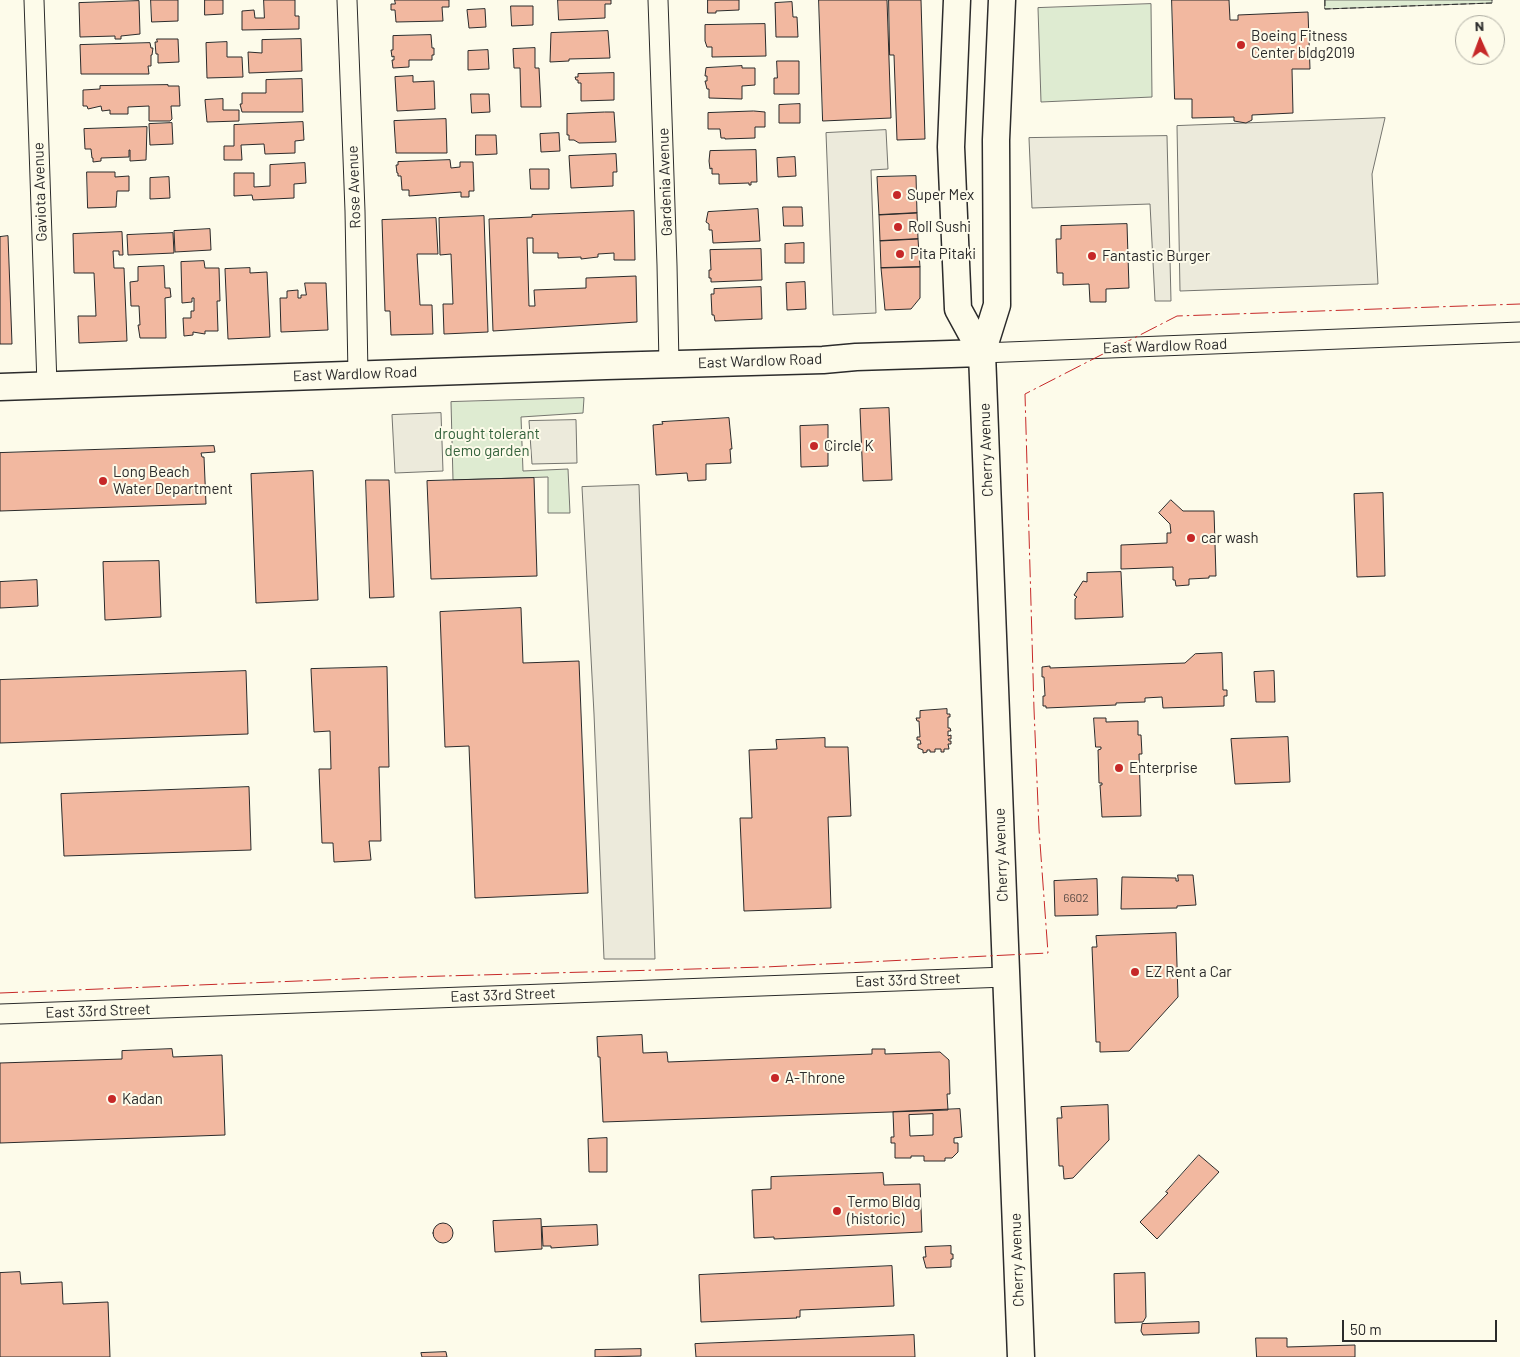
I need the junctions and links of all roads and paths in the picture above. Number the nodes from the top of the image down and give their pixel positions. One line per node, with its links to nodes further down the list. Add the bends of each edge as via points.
1 (34, 0): 10 (street, Gaviota Avenue)
2 (347, 0): 9 (street, Rose Avenue)
3 (658, 0): 8 (street, Gardenia Avenue)
4 (957, 0): 7 (main road, Cherry Avenue, via 950,147 958,310)
5 (1002, 0): 7 (main road, Cherry Avenue, via 996,140 997,305)
6 (1520, 332): 7 (street, East Wardlow Road)
7 (982, 353): 8 (main road, East Wardlow Road); 12 (main road, Cherry Avenue)
8 (669, 364): 9 (main road, East Wardlow Road)
9 (358, 374): 10 (main road, East Wardlow Road)
10 (47, 385): 11 (main road, East Wardlow Road)
11 (0, 387)
12 (1006, 977): 13 (street, East 33rd Street); 14 (main road, Cherry Avenue)
13 (0, 1014)
14 (1021, 1357)

